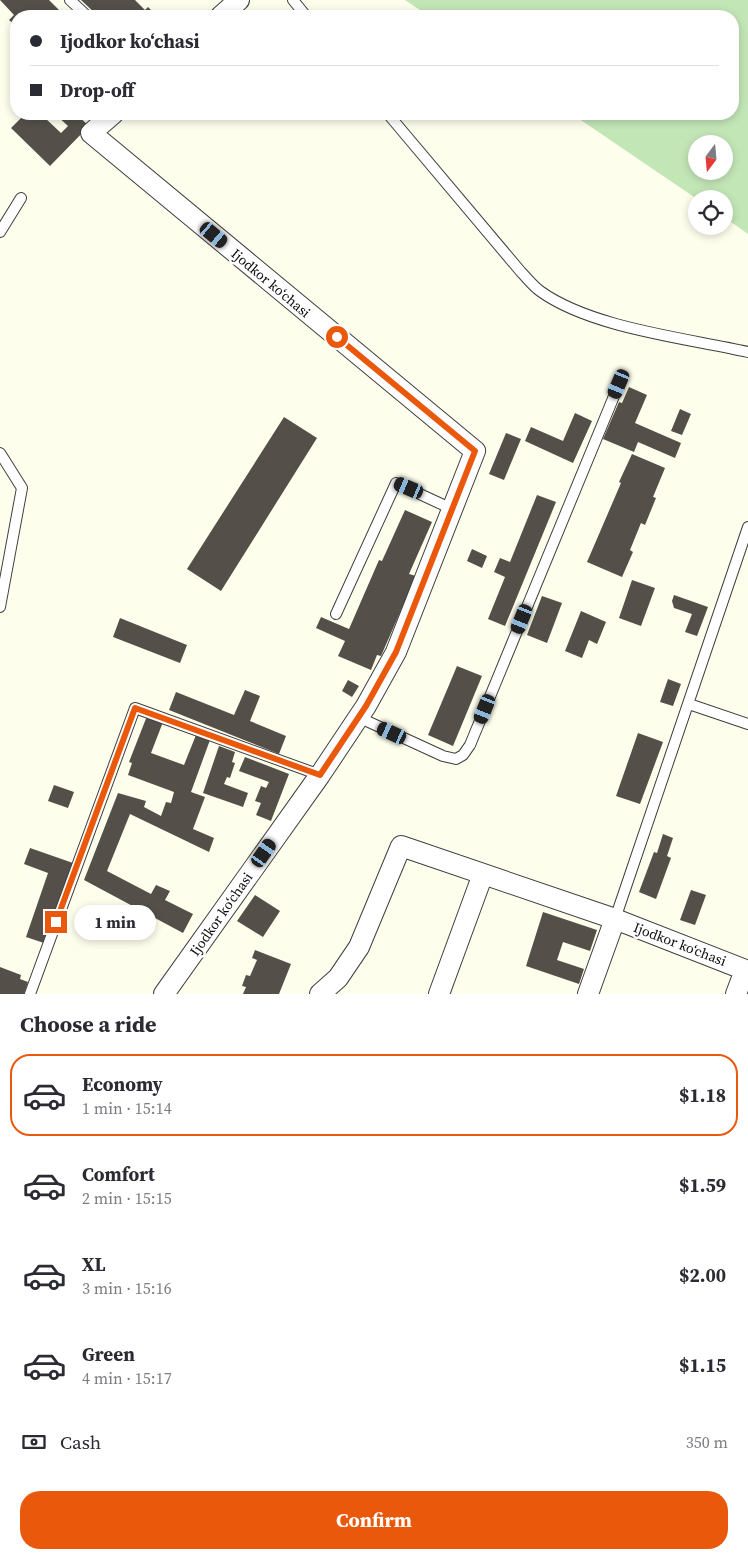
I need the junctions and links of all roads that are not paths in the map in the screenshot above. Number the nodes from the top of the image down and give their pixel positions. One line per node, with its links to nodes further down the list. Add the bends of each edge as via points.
1 (70, 0): 4 (lane)
2 (238, 0): 5 (street)
3 (293, 0): 6 (lane)
4 (81, 10)
5 (227, 10)
6 (301, 10)
7 (106, 120): 14 (street, Ijodkor koʻchasi, via 91,134 475,451)
8 (393, 120): 11 (lane, via 539,290 598,318)
9 (21, 198): 10 (lane)
10 (0, 232)
11 (748, 352)
12 (619, 384): 19 (lane, via 470,745 463,755 456,759 443,756)
13 (0, 453): 16 (lane, via 22,488)
14 (452, 509): 17 (lane, via 396,483); 19 (street, Ijodkor koʻchasi, via 396,652)
15 (748, 527): 18 (lane)
16 (0, 607)
17 (336, 614)
18 (689, 704): 20 (lane); 23 (lane)
19 (358, 717): 21 (street, Ijodkor koʻchasi)
20 (748, 724)
21 (320, 775): 25 (lane, via 135,708); 26 (street, Ijodkor koʻchasi)
22 (483, 874): 23 (street, Ijodkor koʻchasi); 27 (street, Ijodkor koʻchasi, via 401,846 359,947 338,978); 28 (street)
23 (615, 919): 24 (street, Ijodkor koʻchasi); 29 (street, Ijodkor koʻchasi)
24 (747, 970): 30 (street, Ijodkor koʻchasi)
25 (30, 994)
26 (164, 994)
27 (320, 994)
28 (439, 994)
29 (588, 994)
30 (736, 994)

